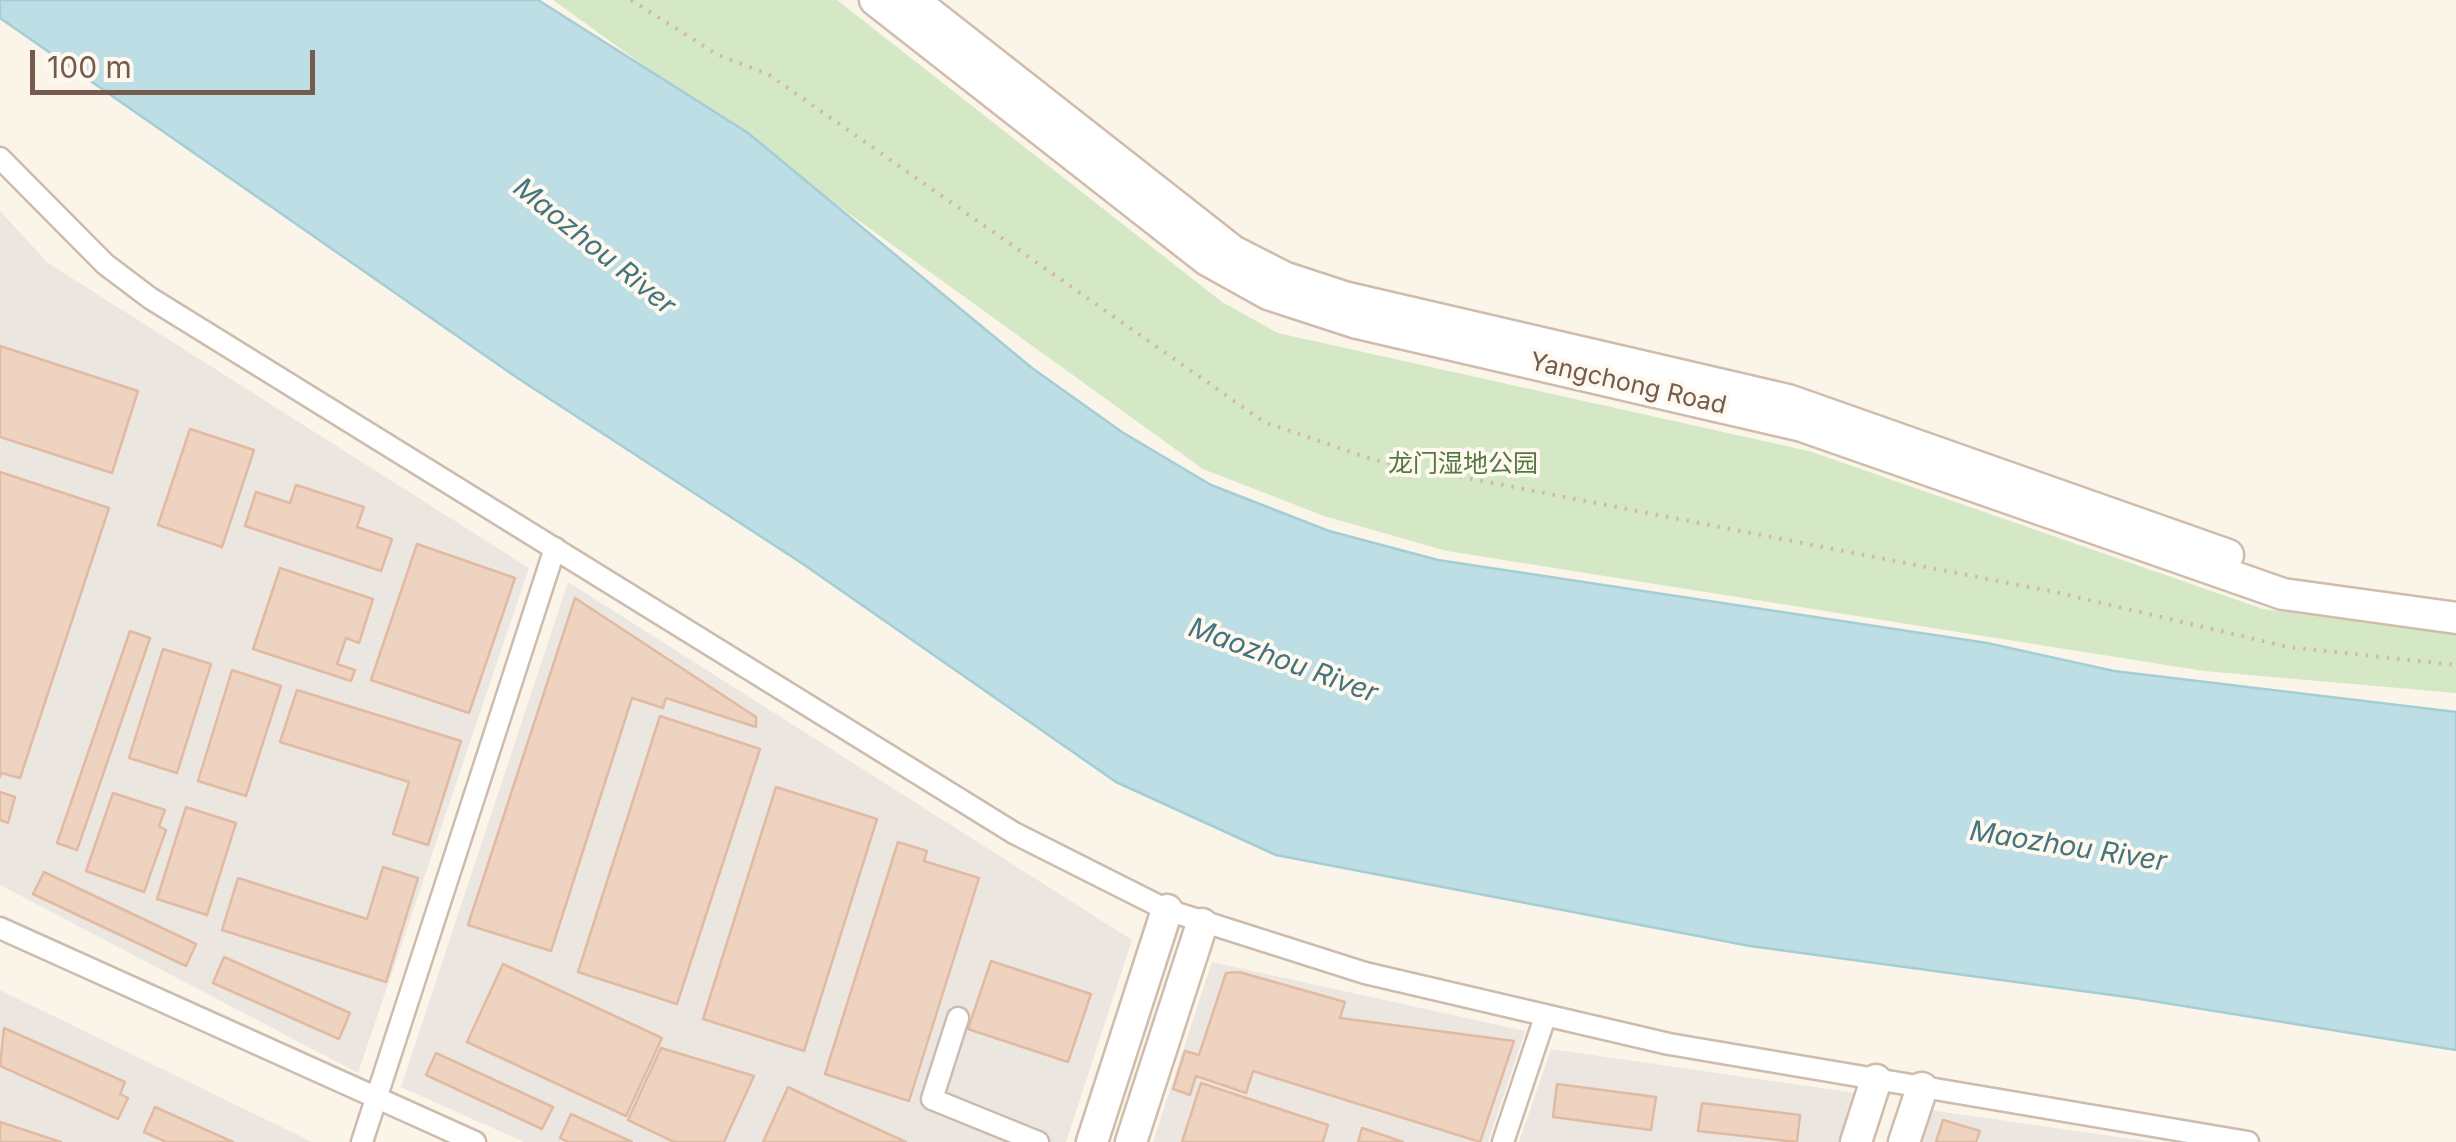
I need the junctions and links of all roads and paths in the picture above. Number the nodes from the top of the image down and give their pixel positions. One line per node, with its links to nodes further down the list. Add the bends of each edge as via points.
1 (631, 0): 8 (path, via 718,56 768,74 1264,422 1374,460 2056,592 2288,647)
2 (876, 0): 7 (street, Yangchong Road, via 1207,260 1268,294 1357,323 1802,426 2283,594)
3 (913, 0): 6 (street, Yangchong Road, via 1233,251 1286,278 1788,400 2274,570)
4 (0, 158): 5 (street, via 105,264 150,298)
5 (555, 548): 9 (street, via 1014,833); 16 (street)
6 (2456, 598)
7 (2456, 618)
8 (2456, 666)
9 (1166, 910): 10 (street); 20 (street)
10 (1202, 924): 12 (street); 21 (street)
11 (0, 928): 16 (street)
12 (1545, 1017): 14 (street); 22 (street)
13 (958, 1018): 19 (street, via 932,1099)
14 (1876, 1080): 15 (street); 23 (street)
15 (1922, 1088): 24 (street); 25 (street)
16 (377, 1098): 17 (street); 18 (street)
17 (362, 1142)
18 (475, 1142)
19 (1038, 1142)
20 (1092, 1142)
21 (1131, 1142)
22 (1503, 1142)
23 (1856, 1142)
24 (1904, 1142)
25 (2248, 1142)

